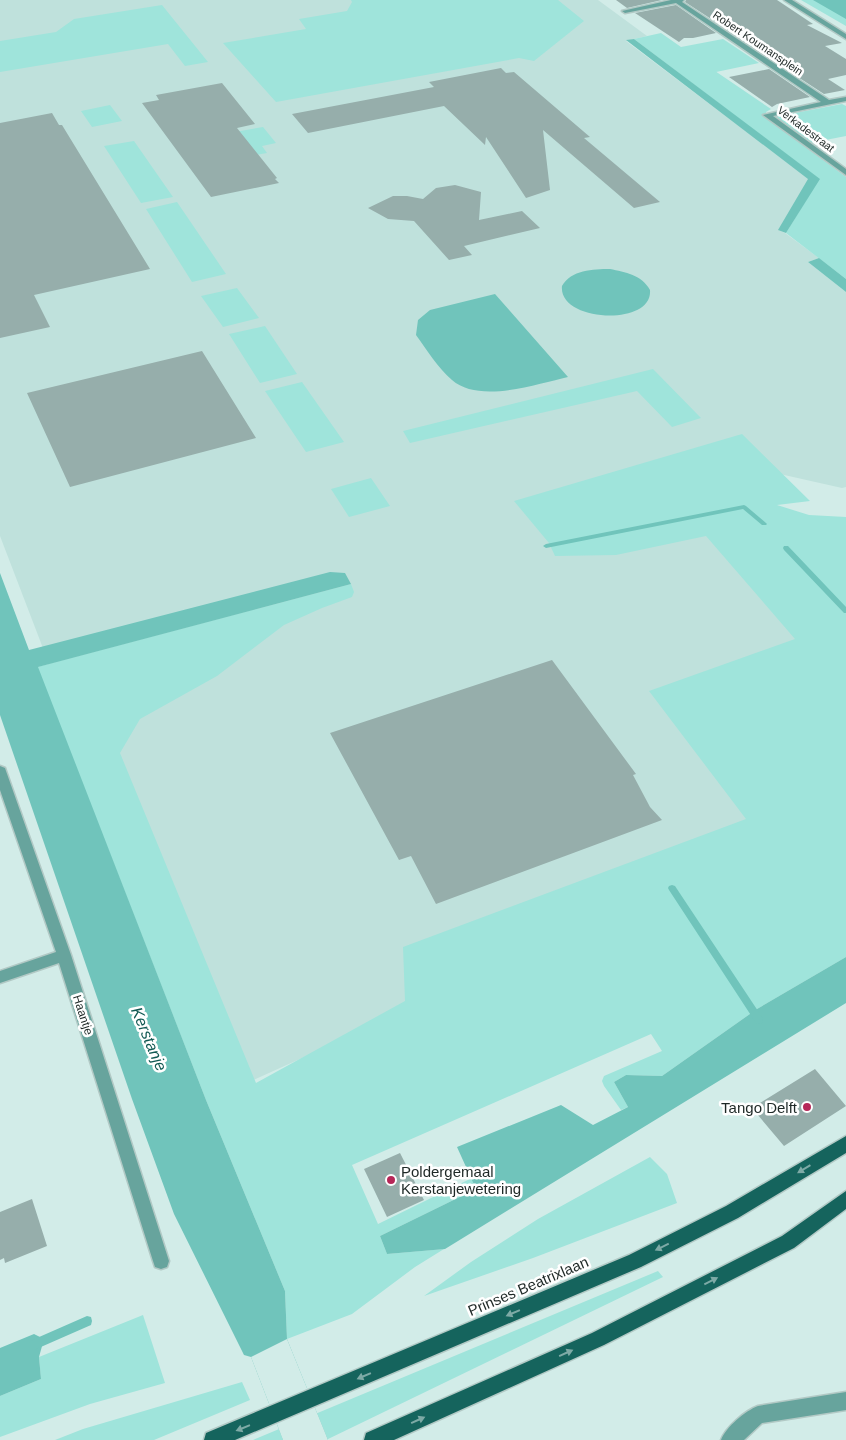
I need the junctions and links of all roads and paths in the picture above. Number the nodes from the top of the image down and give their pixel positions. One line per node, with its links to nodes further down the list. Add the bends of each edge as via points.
1 (681, 0): 3 (street)
2 (787, 0): 5 (street)
3 (677, 1): 4 (street); 7 (street, Robert Koumansplein)
4 (624, 11)
5 (846, 36)
6 (846, 99): 7 (street, Verkadestraat)
7 (828, 103): 8 (street, Verkadestraat, via 767,115)
8 (846, 173)
9 (0, 770): 10 (street, Haantje)
10 (64, 955): 11 (street); 14 (street, Haantje)
11 (0, 977)
12 (846, 1144): 16 (main road, Prinses Beatrixlaan, one-way to 16, via 732,1212 635,1261)
13 (846, 1199): 17 (main road, one-way to 13, via 598,1339 788,1242)
14 (161, 1261)
15 (846, 1401): 18 (street, via 758,1415)
16 (213, 1440)
17 (373, 1440)
18 (730, 1440)

